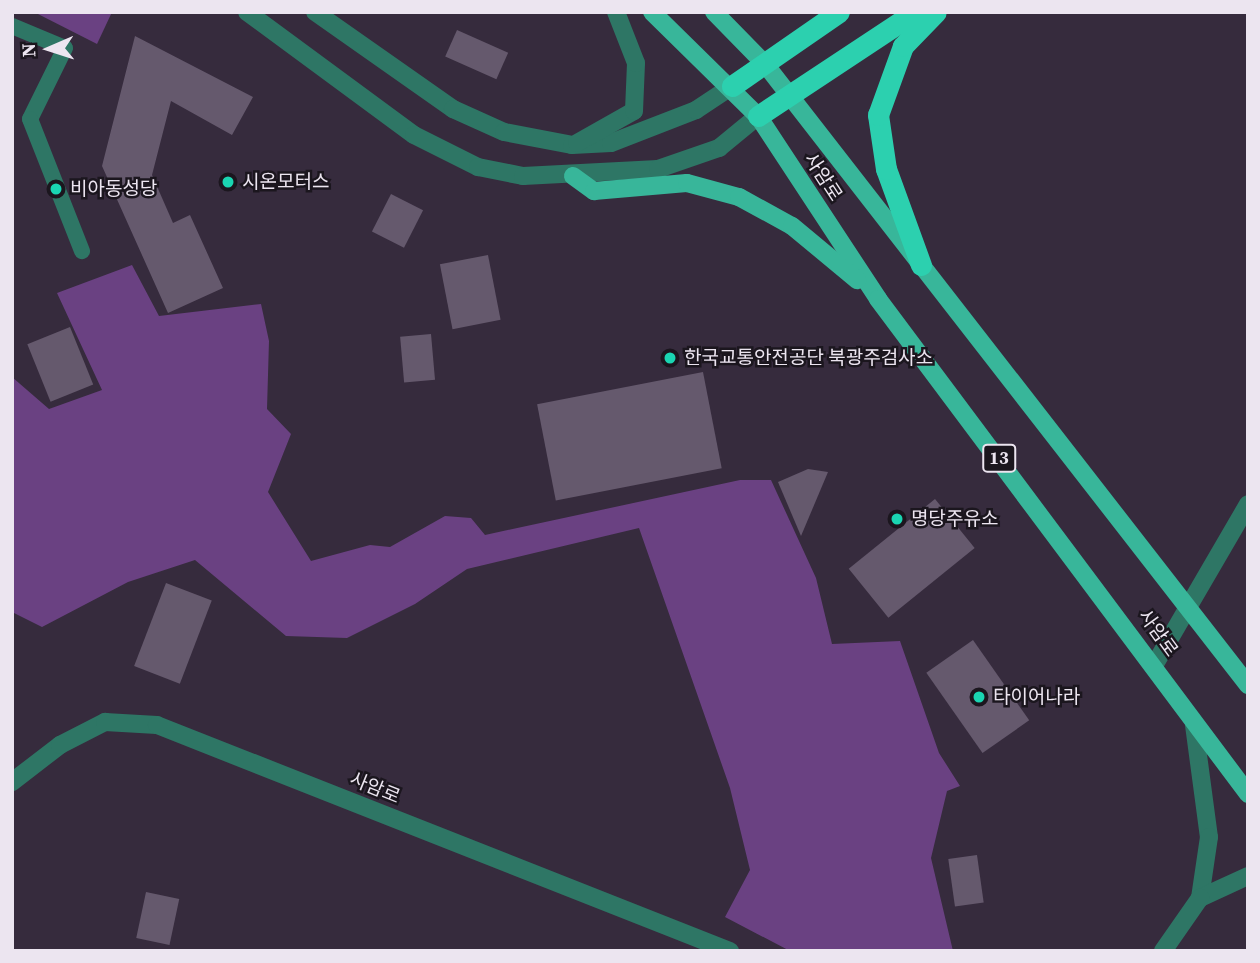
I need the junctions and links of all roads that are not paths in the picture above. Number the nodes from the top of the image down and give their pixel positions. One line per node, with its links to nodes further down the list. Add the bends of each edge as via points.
1 (247, 12): 15 (street, via 414,135 478,167 523,176)
2 (315, 12): 14 (street, via 453,109 504,132)
3 (616, 12): 14 (street, via 636,63 634,111)
4 (652, 12): 11 (main road, 13)
5 (714, 12): 10 (main road, 사암로)
6 (839, 12): 10 (highway)
7 (915, 12): 12 (highway)
8 (936, 12): 17 (highway, via 903,46 878,115 886,169)
9 (12, 26): 16 (lane, via 65,48 30,119)
10 (765, 64): 11 (highway); 12 (main road, 사암로)
11 (732, 86): 13 (main road, 13); 14 (street, via 696,110 611,144)
12 (789, 95): 13 (highway); 17 (main road, 사암로)
13 (758, 116): 15 (street, via 719,148 658,169); 18 (main road, 사암로 / 13)
14 (572, 145)
15 (573, 176): 18 (main road, via 594,191 687,183 739,197 818,245)
16 (82, 251)
17 (921, 265): 20 (main road, 사암로)
18 (878, 299): 21 (main road, 사암로 / 13)
19 (1248, 504): 20 (street)
20 (1189, 606): 21 (street); 22 (main road, 사암로)
21 (1155, 664): 23 (main road, 사암로 / 13)
22 (1248, 685)
23 (1194, 725): 25 (main road, 사암로 / 13); 27 (street, 사암로, via 1209,837)
24 (12, 782): 28 (street, 사암로, via 60,745 105,722 157,725)
25 (1248, 794)
26 (1248, 876): 27 (street)
27 (1200, 898): 29 (street, 사암로)
28 (730, 951)
29 (1163, 951)

